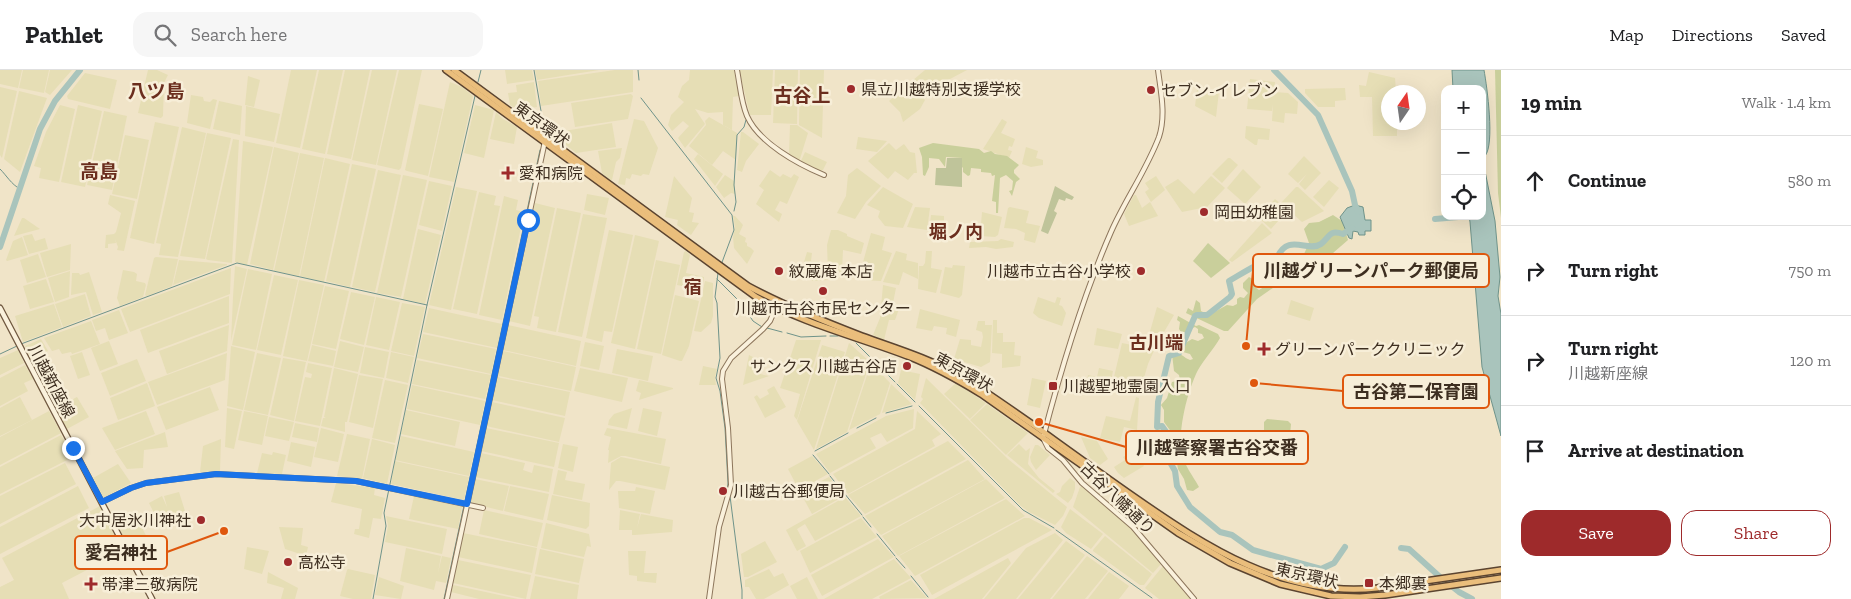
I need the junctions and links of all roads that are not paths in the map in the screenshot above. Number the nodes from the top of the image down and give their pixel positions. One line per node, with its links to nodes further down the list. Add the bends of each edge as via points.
1 (446, 70): 5 (highway, 東京環状)
2 (454, 70): 5 (highway, 東京環状)
3 (737, 70): 6 (street, via 746,114 754,127 787,156)
4 (1158, 70): 9 (street, via 1162,104 1160,134 1111,232 1067,355)
5 (546, 139): 7 (highway, 東京環状, via 733,281); 11 (street)
6 (824, 175)
7 (777, 305): 9 (highway, 東京環状, via 909,352 959,375); 18 (street, via 770,321 727,363 722,376 731,485 718,527)
8 (0, 308): 10 (main road, 川越新座線)
9 (1044, 436): 13 (highway, 東京環状); 19 (street, 古谷八幡通り, via 1048,448 1063,460 1078,480 1140,534)
10 (102, 502): 11 (street, via 146,483 216,474 356,481); 16 (main road, 川越新座線)
11 (467, 504): 12 (street); 17 (street)
12 (483, 508)
13 (1206, 548): 14 (highway, 東京環状, via 1280,578 1314,587 1353,590); 15 (highway, 東京環状, via 1252,573 1294,588 1330,596 1385,595)
14 (1501, 570)
15 (1501, 578)
16 (152, 599)
17 (447, 599)
18 (709, 599)
19 (1194, 599)

